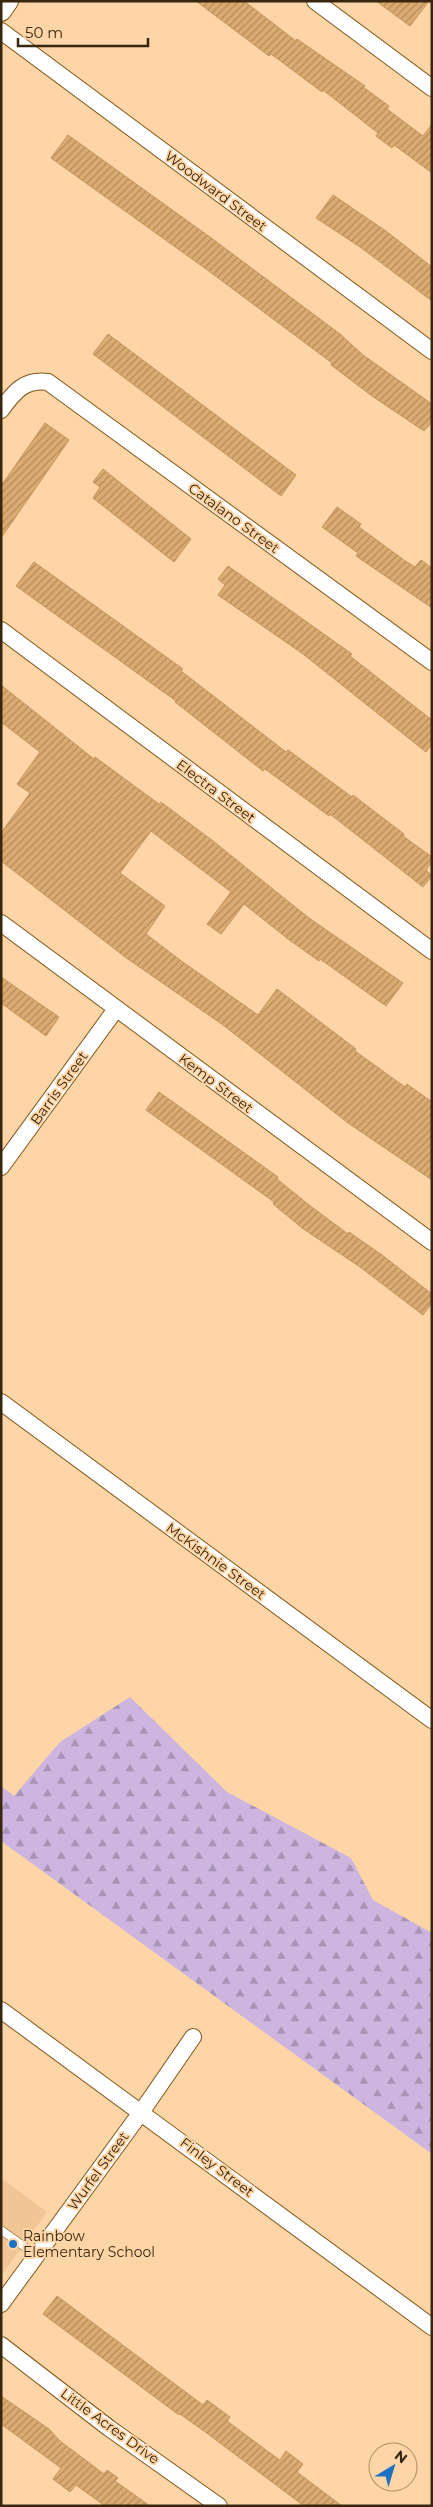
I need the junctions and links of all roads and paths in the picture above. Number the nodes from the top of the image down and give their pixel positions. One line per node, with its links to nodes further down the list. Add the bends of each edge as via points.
1 (8, 1): 3 (street)
2 (315, 1): 5 (street)
3 (1, 11)
4 (1, 31): 6 (street, Woodward Street)
5 (432, 88)
6 (432, 351)
7 (1, 410): 9 (street, Catalano Street, via 21,387 34,380 48,382)
8 (1, 630): 11 (street, Electra Street)
9 (432, 662)
10 (1, 923): 12 (street, Kemp Street)
11 (432, 951)
12 (116, 1008): 13 (street, Barris Street); 14 (street, Kemp Street)
13 (1, 1167)
14 (432, 1242)
15 (1, 1402): 16 (street, McKishnie Street)
16 (432, 1720)
17 (1, 2010): 19 (street, Finley Street)
18 (193, 2037): 19 (street, Wurfel Street)
19 (142, 2111): 21 (street, Wurfel Street); 23 (street, Finley Street)
20 (1, 2230): 21 (lane)
21 (36, 2255): 22 (street, Wurfel Street)
22 (1, 2304)
23 (432, 2327)
24 (1, 2345): 25 (street, Little Acres Drive, via 109,2428)
25 (219, 2506)

